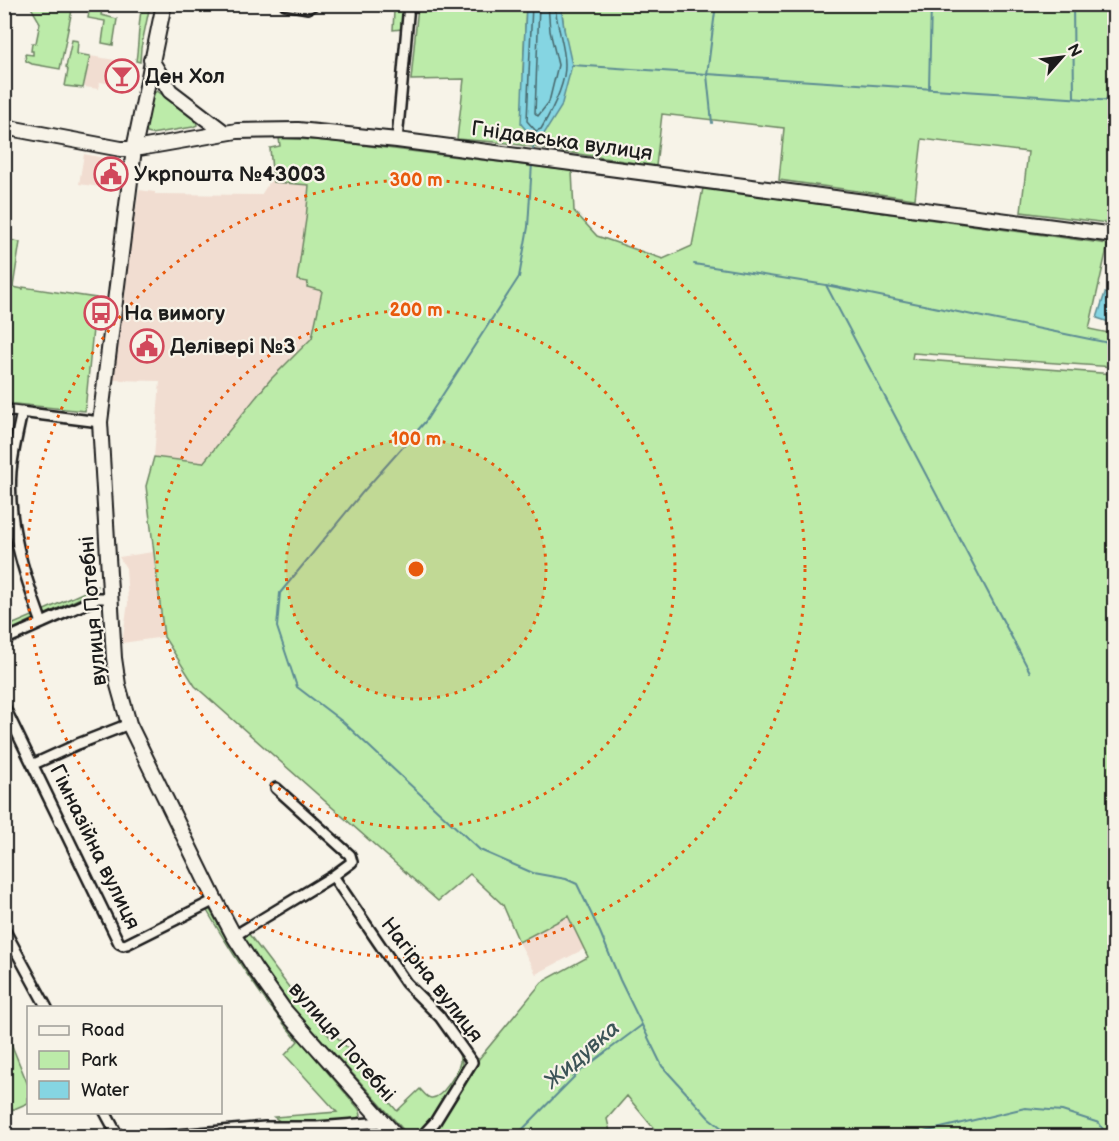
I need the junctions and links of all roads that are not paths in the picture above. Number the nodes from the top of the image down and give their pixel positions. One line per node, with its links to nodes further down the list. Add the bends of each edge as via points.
1 (164, 4): 5 (street, вулиця Потебні)
2 (285, 4): 3 (street, via 308,8)
3 (314, 4)
4 (409, 4): 8 (street)
5 (151, 60): 7 (street, via 170,90); 9 (street, вулиця Потебні)
6 (4, 128): 9 (street, Гнідавська вулиця)
7 (225, 133): 8 (street, Гнідавська вулиця, via 298,130); 9 (street, Гнідавська вулиця)
8 (397, 140): 10 (street, Гнідавська вулиця)
9 (134, 149): 13 (street, вулиця Потебні)
10 (1114, 235)
11 (4, 410): 12 (street)
12 (22, 412): 13 (street); 15 (street, via 11,471 12,515 25,574)
13 (100, 422): 14 (street, вулиця Потебні)
14 (111, 597): 15 (street, via 98,598); 18 (street, вулиця Потебні, via 114,658)
15 (42, 623): 16 (street)
16 (4, 640)
17 (4, 706): 19 (street, Гімназійна вулиця)
18 (129, 724): 19 (street); 22 (street, вулиця Потебні)
19 (34, 764): 22 (street, Гімназійна вулиця, via 119,943 127,944)
20 (276, 788): 21 (street, via 352,857 351,864)
21 (333, 876): 24 (street); 31 (street, Нагірна вулиця, via 406,983 440,1017 472,1062)
22 (215, 900): 24 (street, вулиця Потебні)
23 (4, 930): 25 (street)
24 (234, 936): 27 (street, вулиця Потебні, via 284,1010)
25 (46, 1006)
26 (106, 1114): 28 (street)
27 (383, 1122): 29 (street, via 265,1127); 30 (street, вулиця Потебні)
28 (118, 1137)
29 (165, 1137)
30 (396, 1137)
31 (422, 1137)

